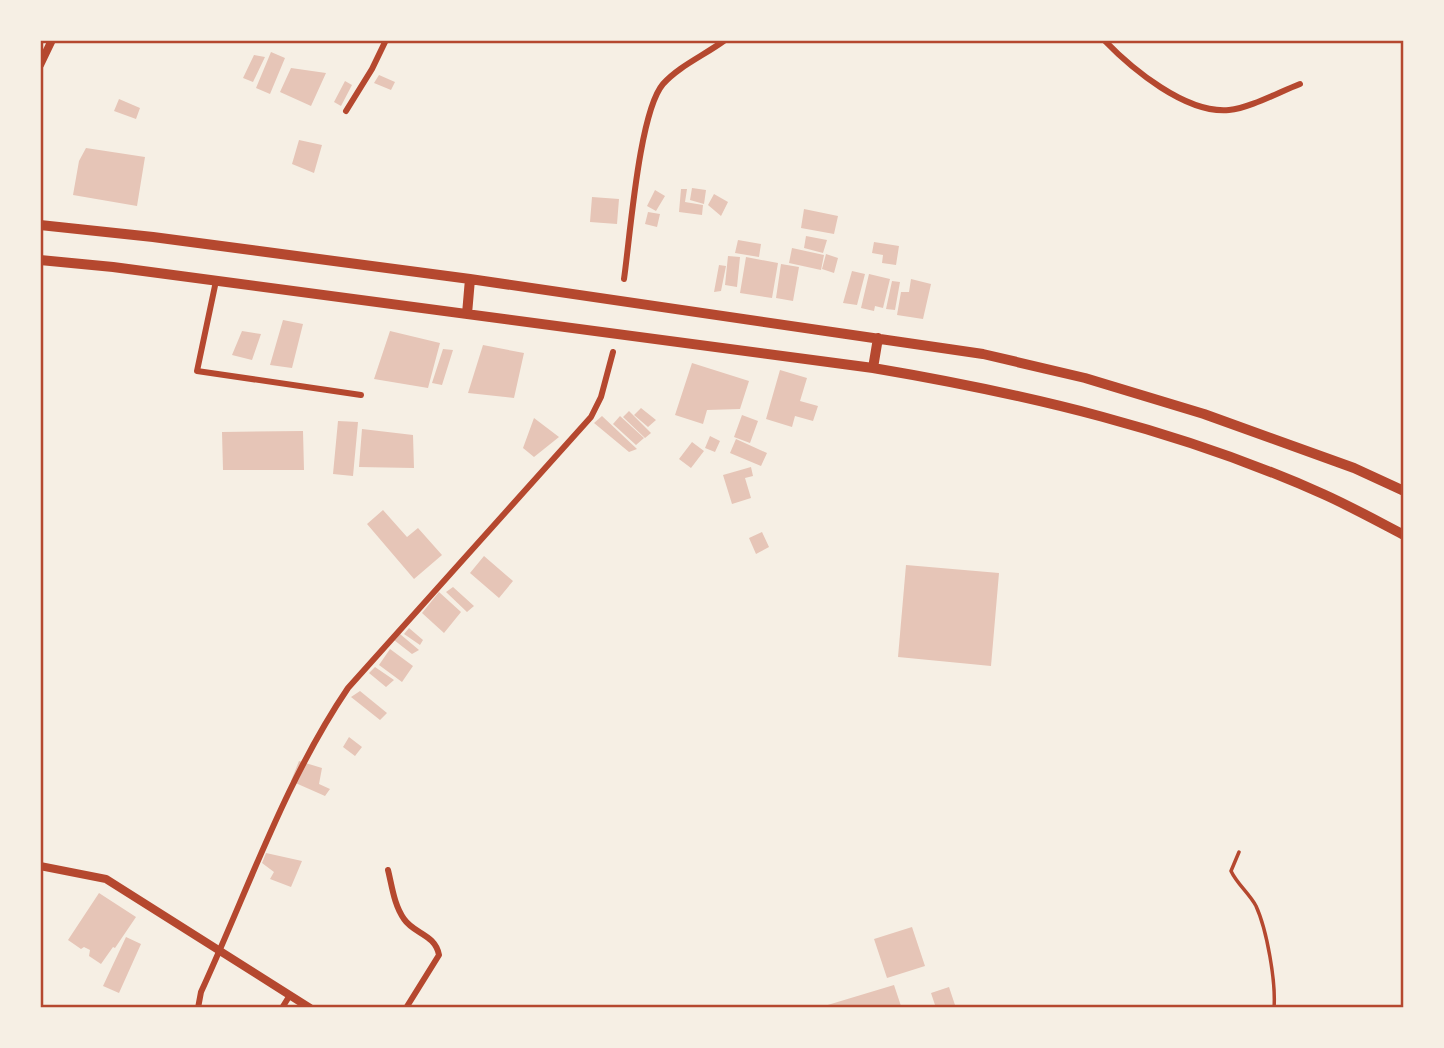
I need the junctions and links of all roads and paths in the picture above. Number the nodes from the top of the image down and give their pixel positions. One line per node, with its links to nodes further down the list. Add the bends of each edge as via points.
1 (52, 40): 5 (street)
2 (386, 40): 7 (street)
3 (725, 40): 11 (street, via 674,74 657,93 638,174)
4 (1104, 40): 6 (street, via 1166,91 1219,110 1232,110)
5 (40, 65)
6 (1300, 84)
7 (346, 111)
8 (40, 225): 10 (main road)
9 (40, 260): 12 (main road)
10 (470, 279): 13 (main road); 14 (main road)
11 (624, 279)
12 (216, 281): 13 (main road); 17 (street, via 197,371)
13 (467, 314): 16 (main road)
14 (878, 338): 16 (main road); 18 (main road, via 994,356 1097,382 1204,414)
15 (613, 352): 23 (street, via 591,417 348,688 323,725)
16 (873, 368): 19 (main road, via 995,391 1139,427 1324,494)
17 (361, 395)
18 (1404, 491)
19 (1404, 535)
20 (1239, 852): 29 (lane, via 1231,871 1255,904 1267,941)
21 (40, 866): 23 (street, via 106,879)
22 (388, 870): 28 (street, via 405,922 428,936 439,955)
23 (220, 950): 24 (street); 25 (street)
24 (290, 995): 26 (street); 27 (street)
25 (198, 1008)
26 (282, 1008)
27 (310, 1008)
28 (406, 1008)
29 (1274, 1008)

